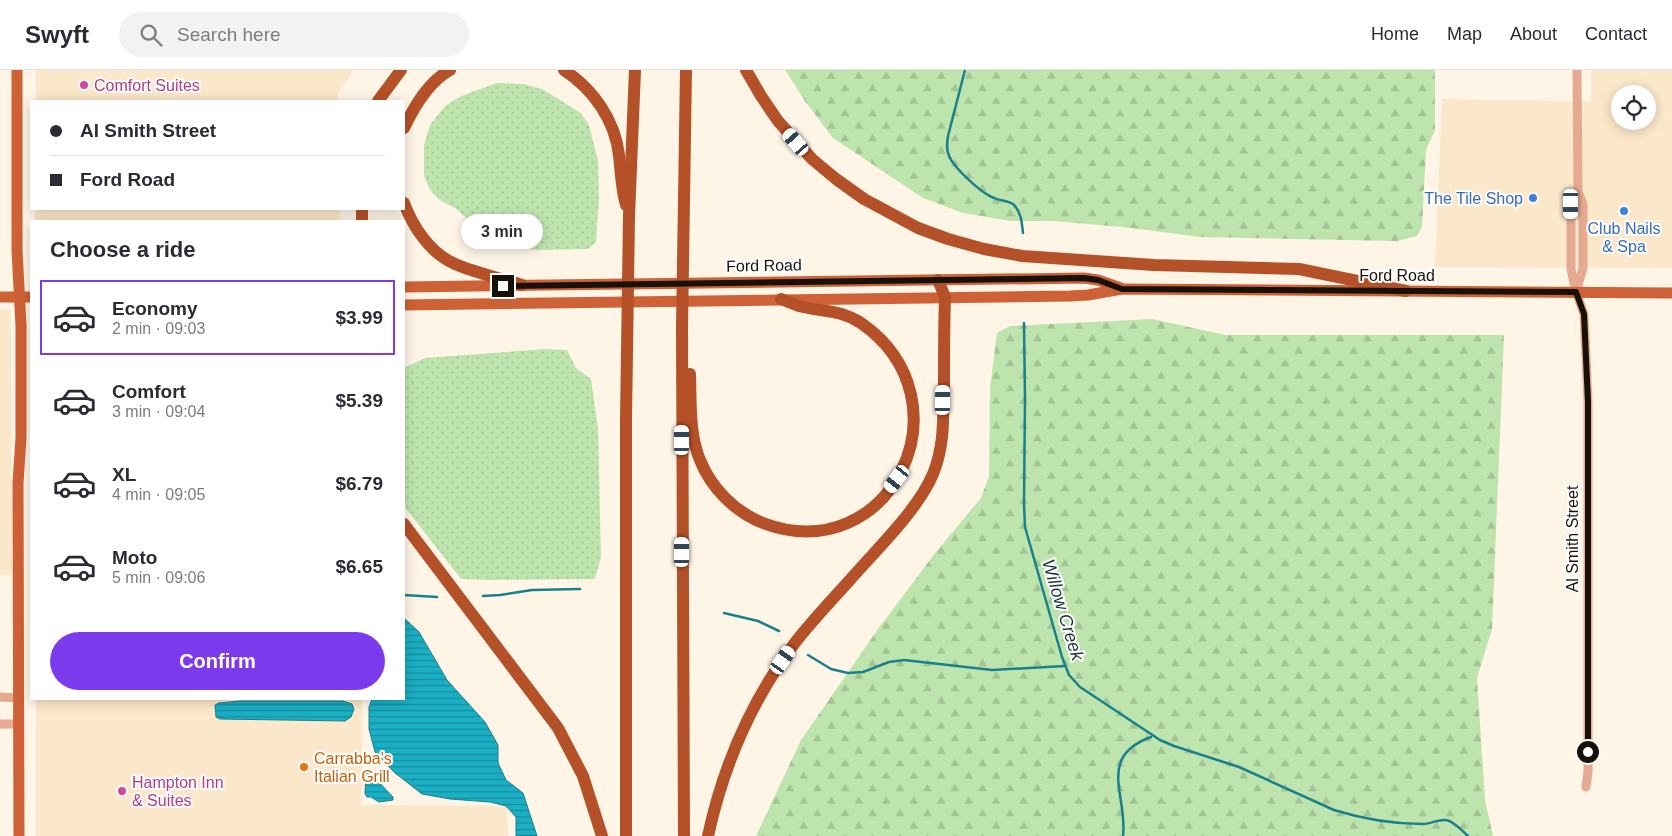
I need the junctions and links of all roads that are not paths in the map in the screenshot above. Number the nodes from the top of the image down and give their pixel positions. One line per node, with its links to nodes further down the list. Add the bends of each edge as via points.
1 (17, 70): 21 (main road, via 17,250)
2 (401, 70): 9 (highway)
3 (450, 70): 10 (highway, via 424,94)
4 (564, 70): 12 (highway, via 594,96 610,121 619,154 621,189)
5 (635, 70): 12 (highway)
6 (686, 70): 25 (highway)
7 (746, 70): 17 (highway, via 778,121 812,159 864,199 918,228 948,239 1022,256 1154,265 1299,269)
8 (1577, 70): 18 (street, Al Smith Street, via 1578,192 1571,204 1571,269)
9 (379, 100)
10 (405, 126)
11 (405, 205): 14 (highway, via 415,228 439,254 455,264)
12 (629, 216): 34 (highway)
13 (938, 280): 14 (main road, Ford Road); 16 (main road, Ford Road, via 1084,278); 22 (highway)
14 (522, 285): 15 (main road, Ford Road)
15 (405, 287)
16 (1122, 289): 17 (main road, Ford Road); 22 (main road, Ford Road, via 1088,296)
17 (1406, 291): 18 (main road, Ford Road)
18 (1576, 292): 19 (main road, Ford Road); 31 (street, Al Smith Street, via 1584,314 1588,402)
19 (1672, 293)
20 (0, 297): 21 (main road)
21 (26, 297): 28 (main road, via 18,483)
22 (945, 297): 23 (main road, Ford Road); 36 (highway, via 943,433 933,474 904,518 811,624 773,674 738,740 720,789)
23 (781, 299): 24 (main road, Ford Road); 25 (highway, via 799,306 834,311 859,322 892,354 909,387 914,420 905,464 888,492 864,513 849,521 818,530 788,530 754,519 727,500 707,475 695,445 690,367)
24 (405, 305)
25 (682, 346): 35 (highway)
26 (405, 525): 33 (highway, via 558,728 583,776)
27 (0, 697): 28 (street)
28 (18, 698): 30 (main road)
29 (0, 724): 30 (street)
30 (18, 724): 32 (main road)
31 (1586, 787)
32 (19, 836)
33 (602, 836)
34 (626, 836)
35 (684, 836)
36 (708, 836)

